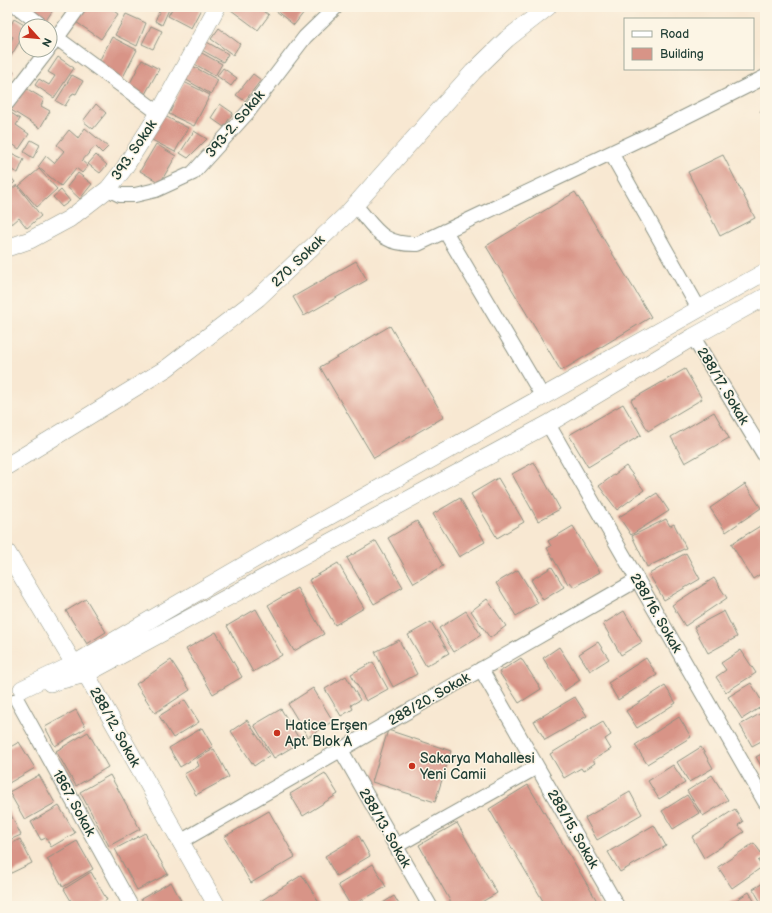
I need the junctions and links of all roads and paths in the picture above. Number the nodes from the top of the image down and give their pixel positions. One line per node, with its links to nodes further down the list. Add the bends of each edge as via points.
1 (18, 7): 6 (street)
2 (79, 7): 7 (street)
3 (217, 7): 12 (street, 393. Sokak)
4 (336, 7): 14 (street, 393-2. Sokak, via 305,37 248,112 193,173 156,190 135,195 120,195)
5 (548, 7): 15 (street, 270. Sokak, via 507,39 473,72)
6 (32, 18)
7 (58, 33)
8 (58, 44): 12 (street)
9 (42, 58): 11 (street)
10 (765, 77): 13 (street)
11 (7, 103)
12 (159, 114): 14 (street, 393. Sokak)
13 (611, 153): 16 (street); 20 (street)
14 (108, 189): 17 (street, 393. Sokak, via 69,219 30,240)
15 (355, 205): 16 (street, via 382,237 400,244 418,244); 25 (street, 270. Sokak, via 258,298 168,368)
16 (444, 231): 22 (street)
17 (7, 248)
18 (765, 272): 20 (street)
19 (765, 297): 21 (street)
20 (699, 309): 22 (street)
21 (693, 337): 23 (street); 24 (street, 288/17. Sokak)
22 (543, 397): 28 (street, via 296,535)
23 (548, 424): 27 (street, 288/16. Sokak); 28 (street)
24 (765, 456)
25 (7, 466)
26 (7, 552): 28 (street, 288/12. Sokak)
27 (637, 580): 29 (street, 288/20. Sokak); 33 (street, 288/16. Sokak)
28 (80, 669): 30 (street); 34 (street, 288/12. Sokak)
29 (481, 669): 31 (street, 288/20. Sokak); 32 (street, 288/15. Sokak)
30 (15, 699): 36 (street, 1867. Sokak)
31 (341, 750): 34 (street, 288/20. Sokak); 35 (street, 288/13. Sokak)
32 (537, 767): 35 (street); 39 (street, 288/15. Sokak)
33 (765, 802)
34 (180, 842): 37 (street, 288/12. Sokak)
35 (396, 846): 38 (street, 288/13. Sokak)
36 (131, 906)
37 (217, 906)
38 (430, 906)
39 (616, 906)

